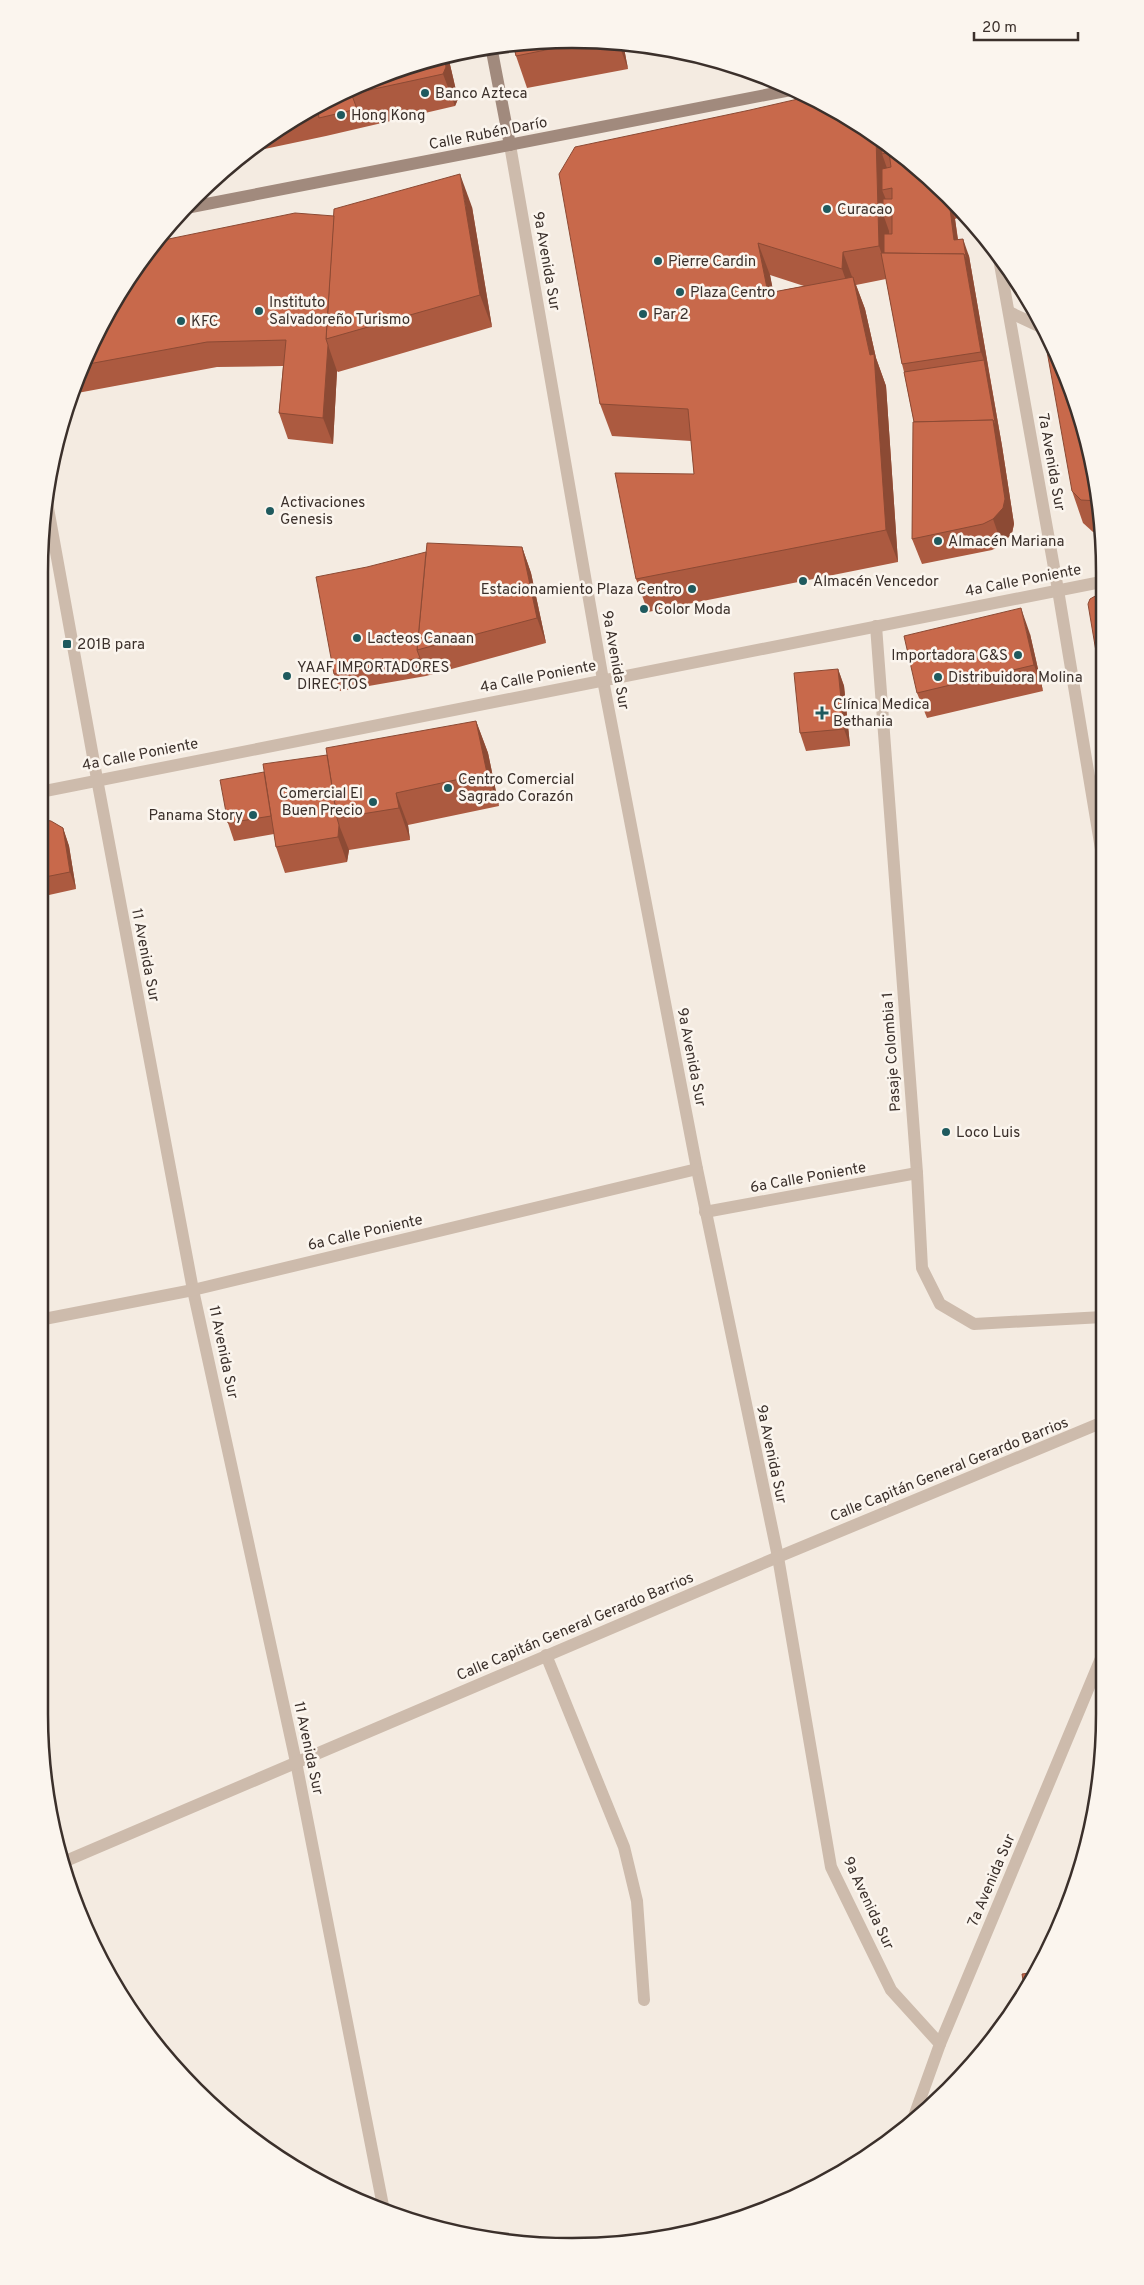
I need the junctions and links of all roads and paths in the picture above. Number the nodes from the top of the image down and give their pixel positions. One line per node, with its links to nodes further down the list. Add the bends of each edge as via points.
1 (493, 54): 3 (main road, 9a Avenida Sur)
2 (783, 92): 3 (main road, Calle Rubén Darío)
3 (510, 145): 4 (main road, Calle Rubén Darío); 12 (street, 9a Avenida Sur)
4 (196, 206)
5 (1002, 272): 6 (street, 7a Avenida Sur)
6 (1009, 312): 7 (street); 10 (street, 7a Avenida Sur)
7 (1033, 323)
8 (50, 523): 13 (street, 11 Avenida Sur)
9 (1096, 583): 10 (street, 4a Calle Poniente)
10 (1058, 590): 11 (street, 4a Calle Poniente); 15 (street, 7a Avenida Sur)
11 (876, 626): 12 (street, 4a Calle Poniente); 17 (street, Pasaje Colombia 1)
12 (603, 680): 13 (street, 4a Calle Poniente); 16 (street, 9a Avenida Sur)
13 (96, 779): 14 (street, 4a Calle Poniente); 19 (street, 11 Avenida Sur)
14 (48, 790)
15 (1096, 819)
16 (696, 1169): 18 (street, 9a Avenida Sur); 19 (street, 6a Calle Poniente)
17 (917, 1173): 18 (street, 6a Calle Poniente); 20 (street, Pasaje Colombia 1, via 922,1268 940,1304 974,1324)
18 (705, 1212): 23 (street, 9a Avenida Sur)
19 (194, 1290): 21 (street, 6a Calle Poniente); 26 (street, 11 Avenida Sur)
20 (1096, 1317)
21 (48, 1318)
22 (1096, 1425): 23 (street, Calle Capitán General Gerardo Barrios)
23 (778, 1557): 24 (street, Calle Capitán General Gerardo Barrios); 29 (street, 9a Avenida Sur, via 831,1867 891,1990)
24 (546, 1656): 26 (street, Calle Capitán General Gerardo Barrios); 28 (street, via 624,1847 637,1901)
25 (1096, 1670): 29 (street, 7a Avenida Sur)
26 (296, 1762): 27 (street, Calle Capitán General Gerardo Barrios); 31 (street, 11 Avenida Sur)
27 (68, 1860)
28 (644, 2000)
29 (940, 2044): 30 (street, 7a Avenida Sur)
30 (917, 2108)
31 (382, 2202)

